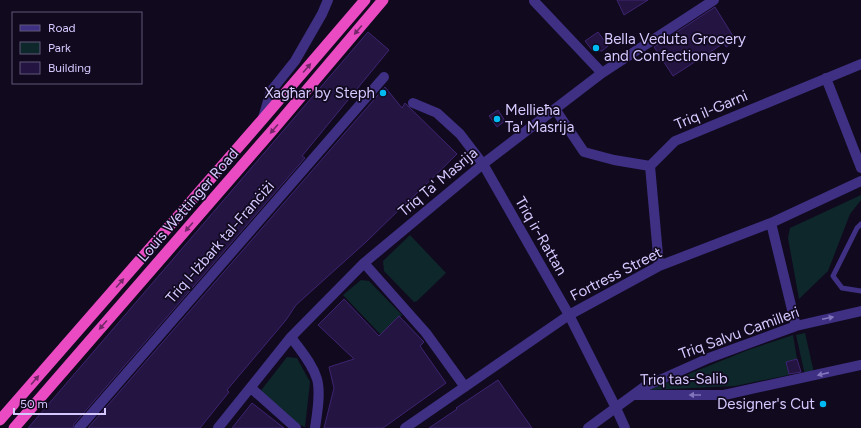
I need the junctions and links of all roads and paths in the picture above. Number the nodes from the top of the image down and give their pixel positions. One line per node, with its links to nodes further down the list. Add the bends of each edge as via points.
1 (328, 0): 12 (street, via 295,61 271,91)
2 (365, 0): 12 (highway, Louis Wettinger Road, one-way to 2)
3 (383, 0): 32 (highway, Louis Wettinger Road, one-way to 32)
4 (714, 0): 7 (street, Triq Ta' Masrija)
5 (534, 1): 7 (street)
6 (861, 64): 9 (street, Triq il-Garni)
7 (602, 73): 11 (street, Triq Ta' Masrija)
8 (384, 77): 33 (street, Triq l-Iżbark tal-Franċiżi)
9 (826, 78): 14 (street, Triq il-Garni, via 675,141); 15 (street)
10 (412, 103): 13 (street, via 437,113 460,134)
11 (555, 110): 13 (street, Triq Ta' Masrija); 14 (street, via 584,152)
12 (262, 120): 31 (highway, Louis Wettinger Road, one-way to 12)
13 (483, 164): 19 (street, Triq Ta' Masrija); 23 (street, Triq ir-Rattan)
14 (650, 166): 20 (street)
15 (861, 168)
16 (861, 182): 17 (street, Fortress Street)
17 (771, 223): 20 (street, Fortress Street); 24 (street)
18 (861, 224): 21 (lane, via 833,276 842,288)
19 (364, 263): 25 (street, Triq Ta' Masrija); 27 (street, via 426,333)
20 (660, 266): 23 (street, Fortress Street)
21 (861, 291)
22 (861, 311): 24 (street, Triq Salvu Camilleri, one-way to 22)
23 (569, 315): 27 (street, Fortress Street); 30 (street, Triq ir-Rattan)
24 (796, 326): 29 (street, Triq Salvu Camilleri, via 709,358 644,387)
25 (291, 337): 28 (street, Triq Ta' Masrija); 36 (street, via 308,360 317,380 318,405)
26 (861, 365): 29 (street, Triq tas-Salib, one-way to 29, via 724,395)
27 (465, 387): 37 (street, Fortress Street)
28 (251, 388): 34 (street, Triq Ta' Masrija); 35 (street)
29 (633, 395): 30 (street, Triq tas-Salib)
30 (616, 408): 38 (street, Triq tas-Salib); 39 (street, Triq ir-Rattan)
31 (0, 420)
32 (14, 428)
33 (79, 428)
34 (218, 428)
35 (296, 428)
36 (314, 428)
37 (405, 428)
38 (588, 428)
39 (625, 428)

